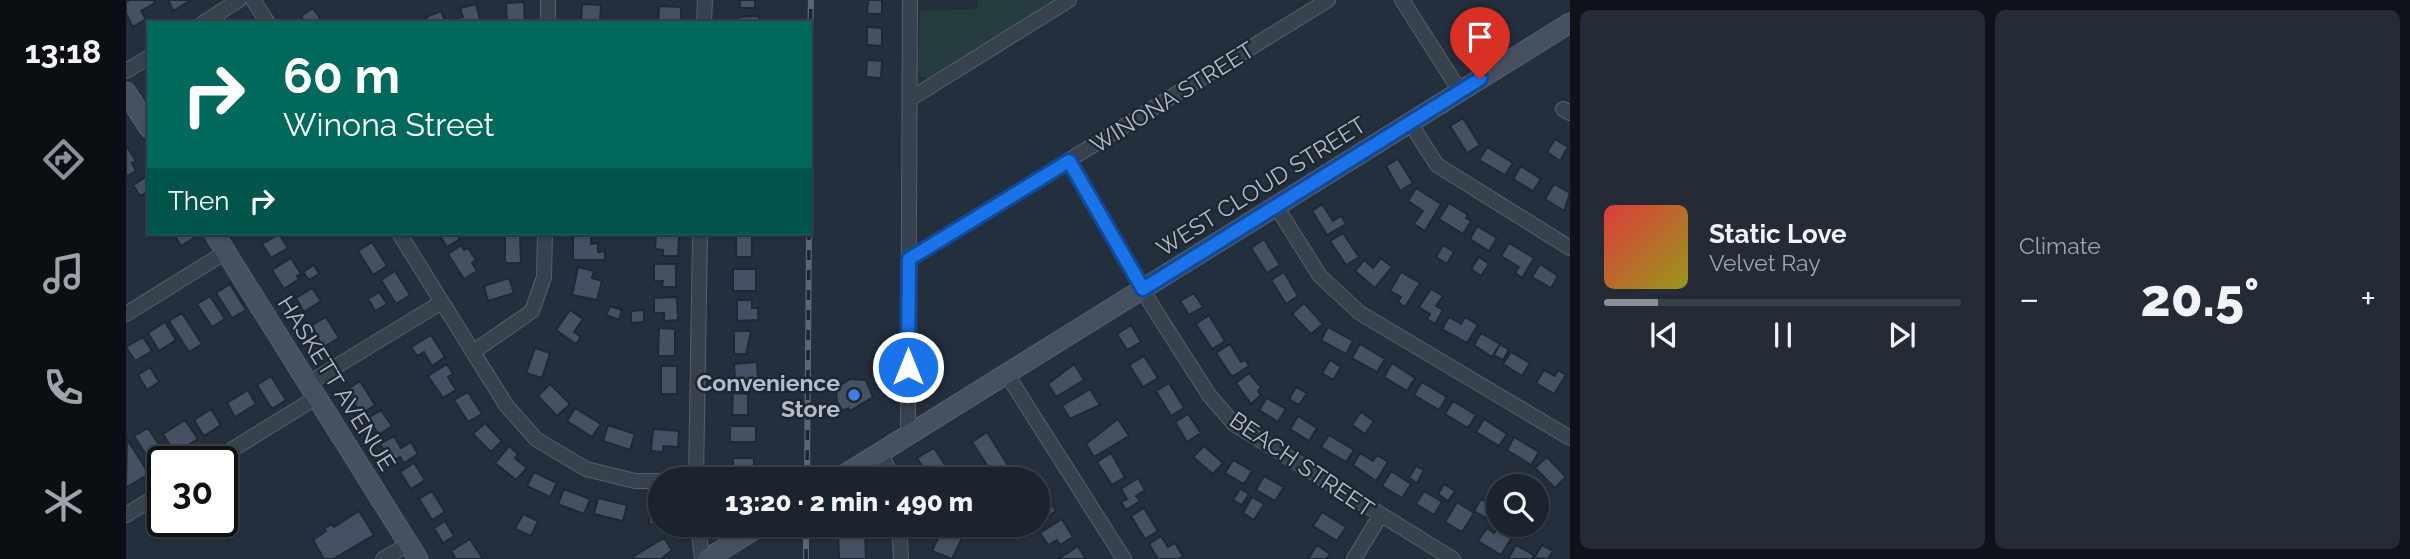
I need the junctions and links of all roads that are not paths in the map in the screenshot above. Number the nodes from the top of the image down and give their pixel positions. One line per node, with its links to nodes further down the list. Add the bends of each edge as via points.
1 (239, 0): 9 (street)
2 (253, 0): 10 (street)
3 (548, 0): 11 (street)
4 (705, 0): 12 (street)
5 (910, 0): 17 (street)
6 (1069, 0): 17 (street)
7 (1328, 0): 21 (street, WINONA STREET)
8 (1402, 0): 16 (street)
9 (206, 21)
10 (267, 21)
11 (548, 21)
12 (704, 21)
13 (1570, 23): 16 (main road, WEST CLOUD STREET)
14 (147, 58): 15 (street)
15 (126, 71)
16 (1460, 91): 19 (main road, WEST CLOUD STREET)
17 (909, 99): 29 (street)
18 (128, 100): 20 (main road)
19 (1410, 122): 22 (main road, WEST CLOUD STREET); 27 (street, via 1437,165)
20 (147, 125)
21 (1069, 161): 29 (street, WINONA STREET); 30 (street, BEACH STREET)
22 (1276, 206): 30 (main road, WEST CLOUD STREET); 37 (street, via 1320,276 1360,313)
23 (215, 235): 28 (main road, HASKETT AVENUE)
24 (400, 235): 31 (street)
25 (545, 235): 33 (street, via 544,277 533,311)
26 (700, 235): 40 (street)
27 (1570, 248)
28 (226, 252): 32 (street); 35 (main road, HASKETT AVENUE)
29 (909, 259): 36 (street)
30 (1143, 289): 34 (main road, WEST CLOUD STREET); 46 (street, BEACH STREET, via 1209,396 1234,424)
31 (442, 302): 33 (street); 35 (street)
32 (126, 314)
33 (473, 352): 43 (street, via 506,405 536,439 586,469)
34 (1006, 373): 36 (main road, WEST CLOUD STREET); 54 (street)
35 (313, 390): 38 (street); 50 (main road, HASKETT AVENUE)
36 (908, 435): 39 (main road, WEST CLOUD STREET)
37 (1570, 438)
38 (234, 446)
39 (880, 453): 41 (main road, WEST CLOUD STREET); 42 (street)
40 (696, 467)
41 (857, 467)
42 (887, 467)
43 (648, 481)
44 (147, 502): 45 (street)
45 (126, 515)
46 (1380, 516): 55 (street); 56 (street, BEACH STREET)
47 (700, 537): 52 (street)
48 (742, 537): 52 (main road)
49 (900, 537): 53 (street)
50 (413, 551): 51 (street)
51 (383, 559)
52 (705, 559)
53 (901, 559)
54 (1124, 559)
55 (1354, 559)
56 (1453, 559)

